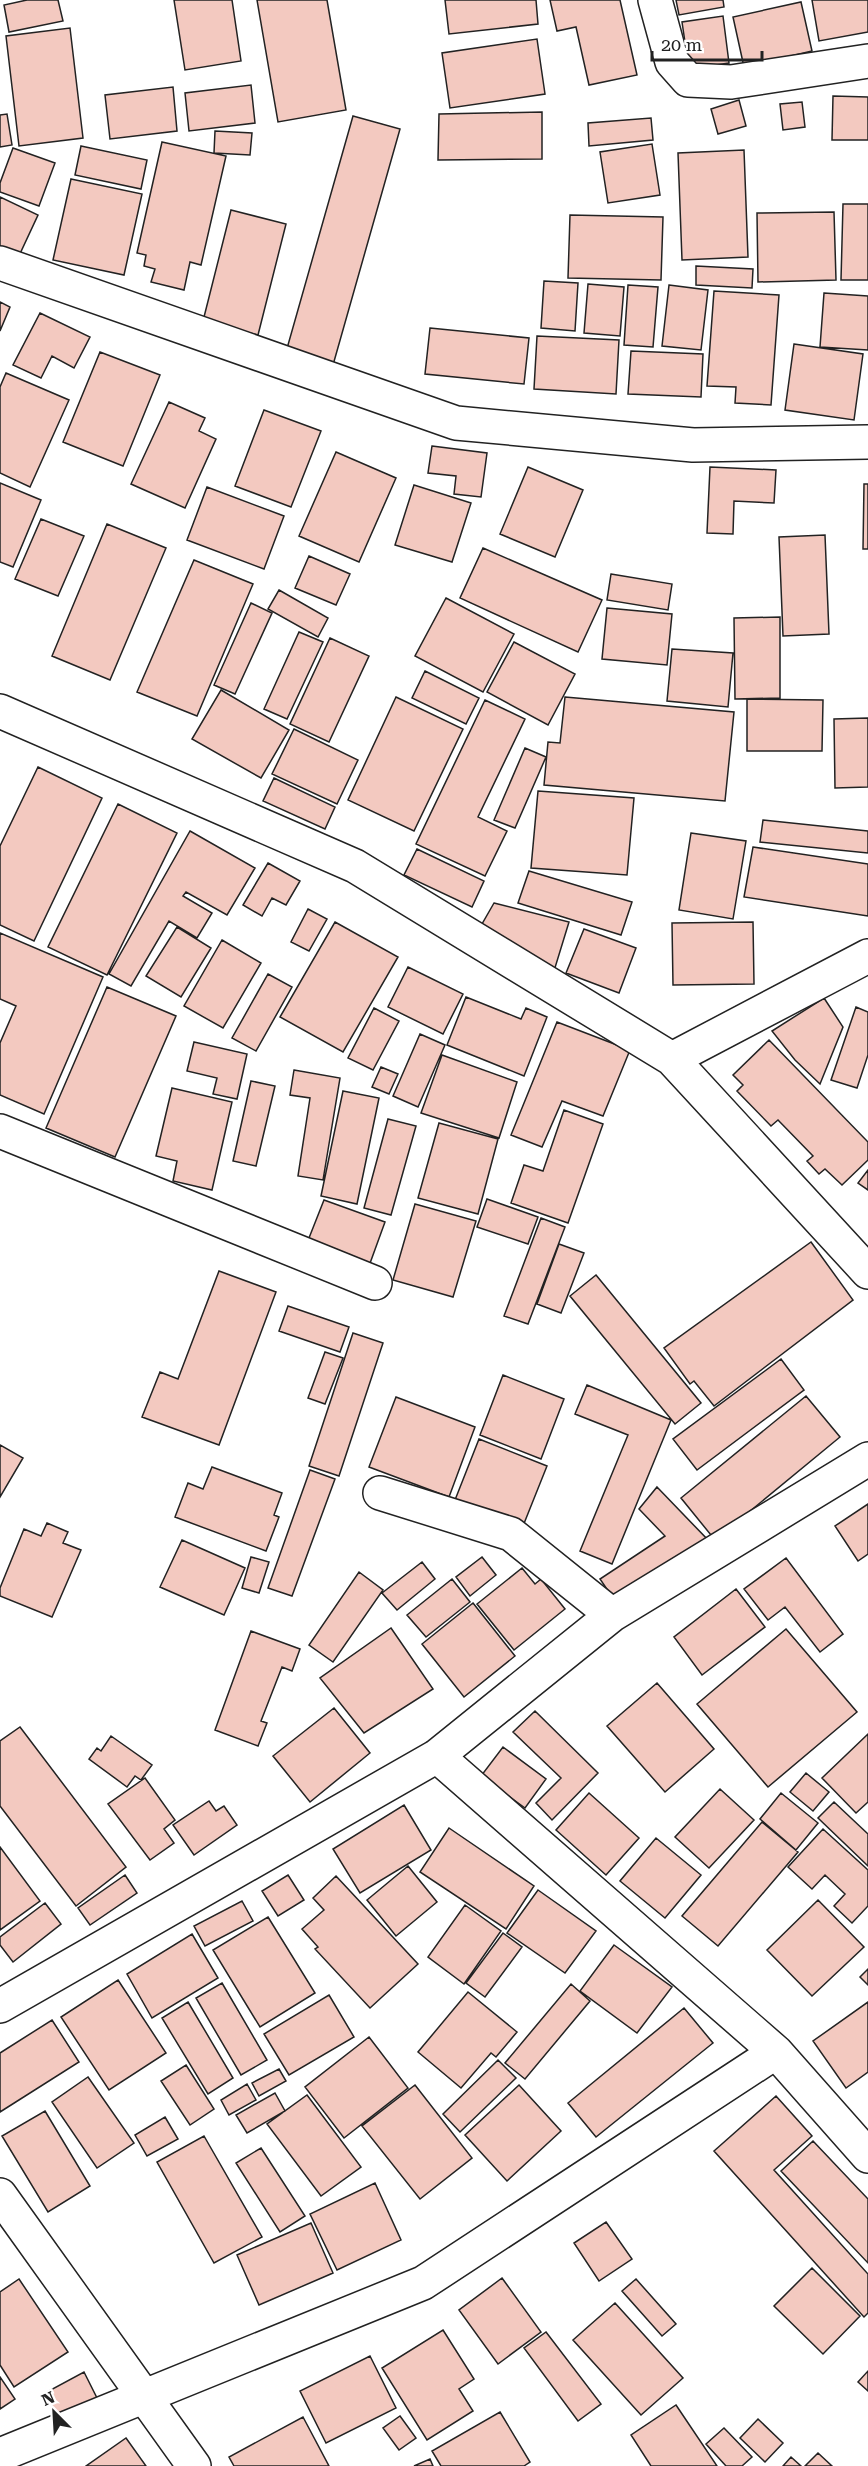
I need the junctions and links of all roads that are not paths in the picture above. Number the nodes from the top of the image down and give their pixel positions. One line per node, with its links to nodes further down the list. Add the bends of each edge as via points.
1 (655, 0): 2 (street, via 672,62 688,80 730,82)
2 (868, 62)
3 (0, 263): 4 (street, via 456,423 693,445)
4 (868, 442)
5 (0, 711): 7 (street, via 355,866)
6 (868, 956): 7 (street)
7 (672, 1059): 9 (street)
8 (0, 1131): 10 (street)
9 (868, 1272)
10 (375, 1283)
11 (868, 1459): 13 (street)
12 (380, 1493): 13 (street, via 511,1534)
13 (612, 1616): 14 (street)
14 (437, 1756): 15 (street); 16 (street)
15 (0, 2006)
16 (777, 2052): 17 (street); 19 (street, via 423,2283)
17 (868, 2156)
18 (0, 2195): 19 (street)
19 (145, 2396): 20 (street); 21 (street)
20 (0, 2455)
21 (194, 2466)

